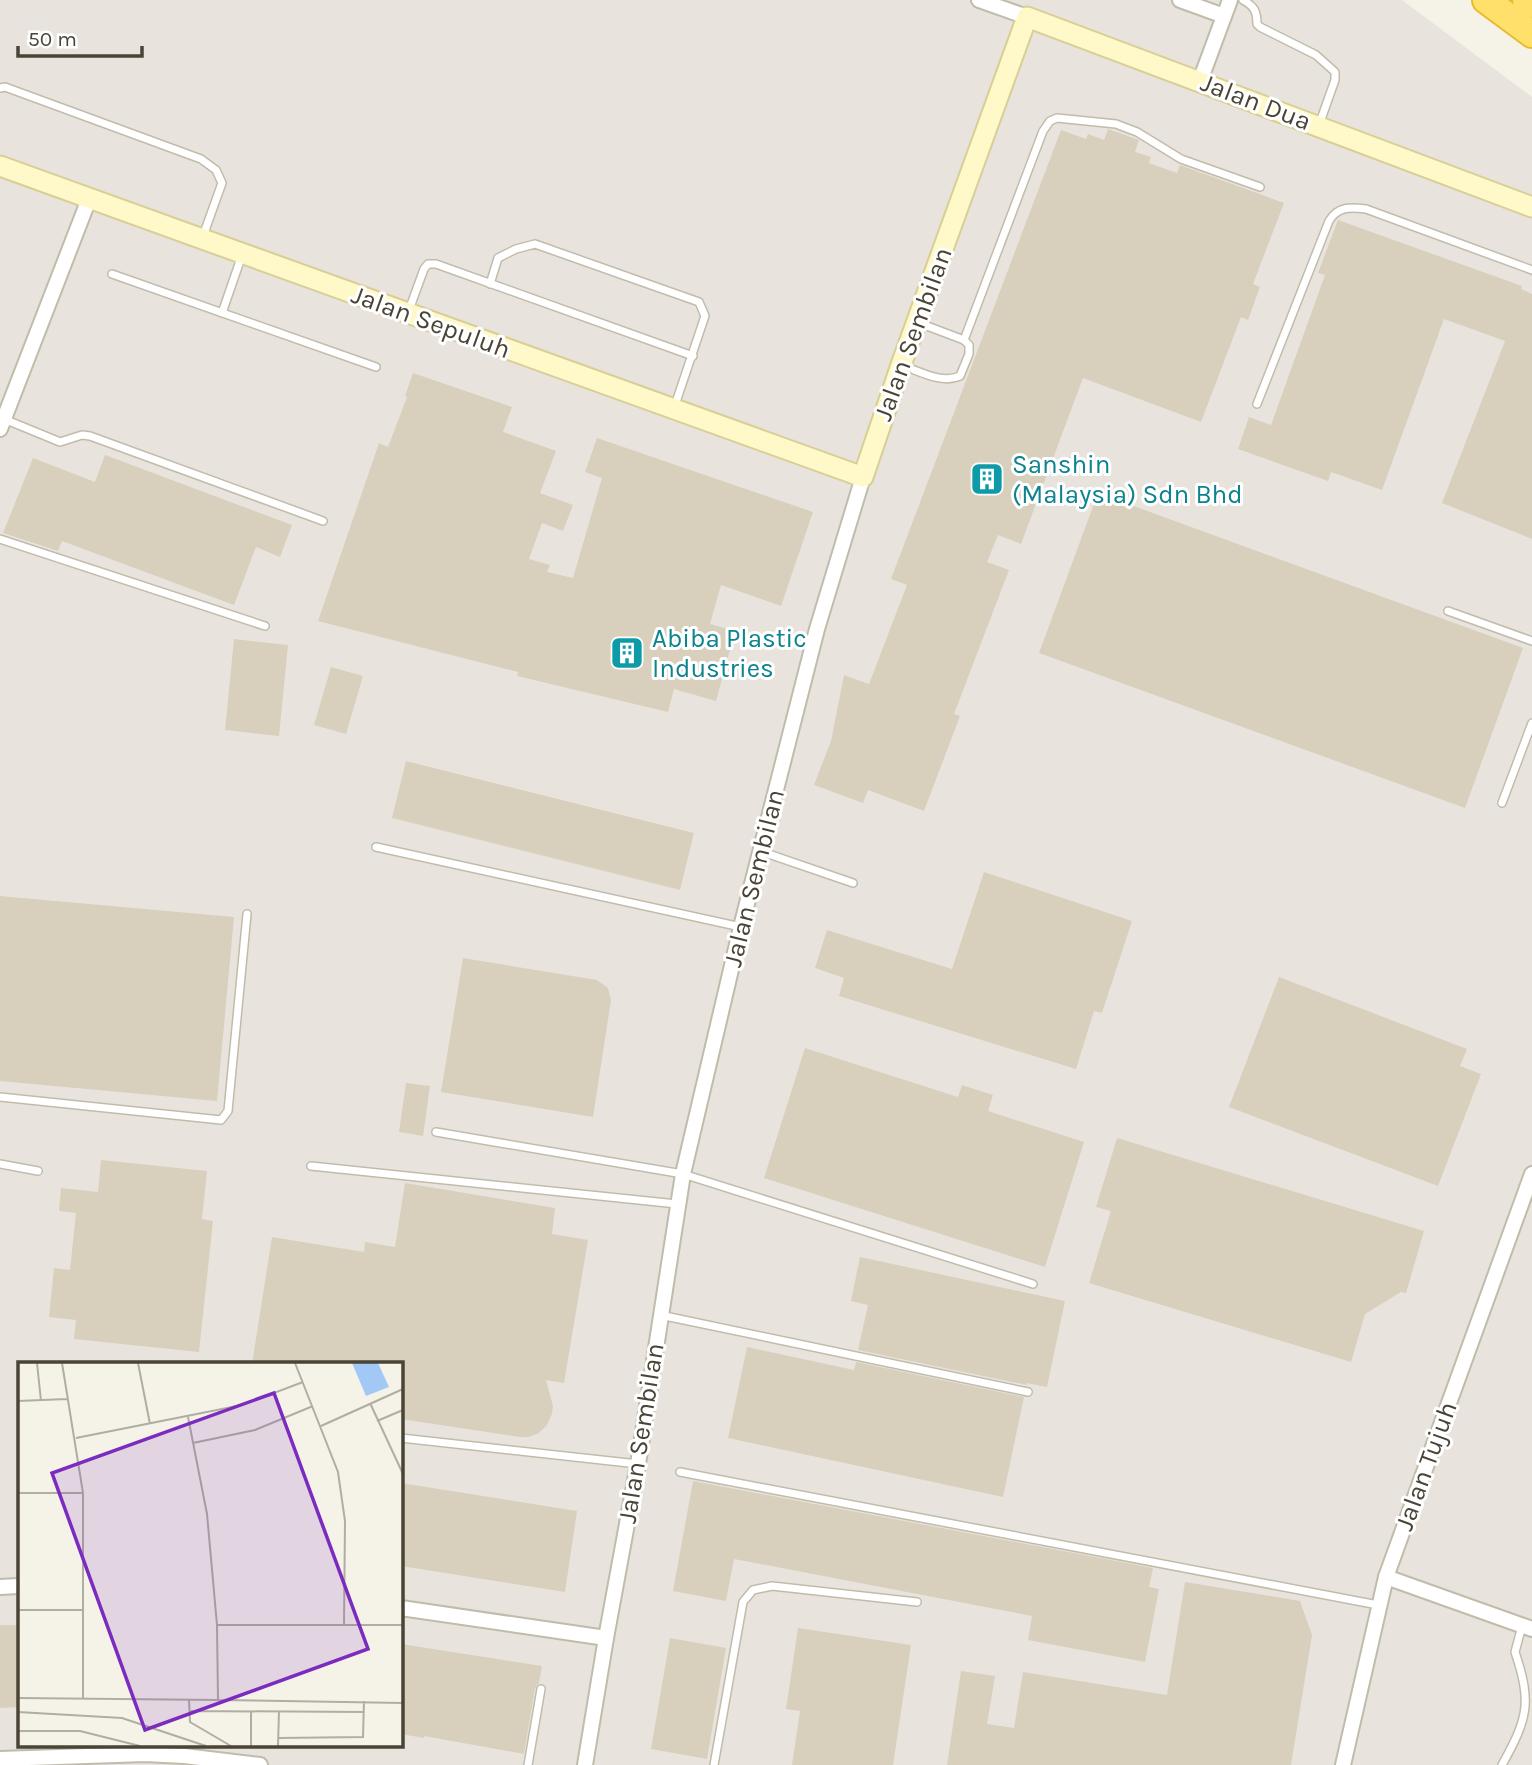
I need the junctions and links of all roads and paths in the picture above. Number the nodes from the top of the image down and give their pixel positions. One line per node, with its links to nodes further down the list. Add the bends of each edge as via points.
1 (979, 0): 9 (street, Jalan Dua)
2 (1180, 0): 8 (street)
3 (1230, 0): 8 (street)
4 (1243, 0): 13 (lane, via 1254,7 1260,27 1316,55 1335,72)
5 (1486, 0): 10 (highway)
6 (1526, 0): 7 (highway)
7 (1532, 4)
8 (1224, 16): 11 (street)
9 (1027, 18): 11 (main road, Jalan Dua); 25 (main road, Jalan Sembilan)
10 (1532, 34)
11 (1200, 81): 13 (main road, Jalan Dua)
12 (0, 88): 18 (lane, via 201,159 216,170 222,183)
13 (1319, 126): 17 (main road, Jalan Dua)
14 (0, 166): 16 (main road, Jalan Sepuluh)
15 (1260, 187): 26 (lane, via 1181,159 1116,124 1050,121)
16 (89, 199): 18 (main road, Jalan Sepuluh); 32 (street)
17 (1532, 207)
18 (202, 240): 19 (main road, Jalan Sepuluh)
19 (243, 254): 23 (lane); 24 (main road, Jalan Sepuluh)
20 (1532, 270): 30 (lane, via 1366,209 1340,209 1329,221)
21 (112, 274): 23 (lane)
22 (490, 284): 24 (lane, via 428,264); 27 (lane); 27 (lane, via 498,258 535,244 699,302 705,316)
23 (222, 313): 29 (lane)
24 (408, 313): 31 (main road, Jalan Sepuluh)
25 (916, 322): 26 (lane); 28 (main road, Jalan Sembilan)
26 (964, 340): 28 (lane, via 969,354 960,376 952,380)
27 (693, 356): 31 (lane)
28 (901, 365): 33 (main road, Jalan Sembilan)
29 (376, 368)
30 (1257, 404)
31 (674, 409): 33 (main road, Jalan Sepuluh)
32 (1, 426): 34 (lane, via 60,442 90,436)
33 (863, 477): 42 (street, Jalan Sembilan, via 817,629)
34 (323, 521)
35 (0, 539): 37 (lane)
36 (1448, 611): 38 (lane)
37 (265, 626)
38 (1532, 641)
39 (1532, 723): 40 (lane)
40 (1503, 803)
41 (376, 847): 45 (lane)
42 (760, 851): 43 (lane); 45 (street, Jalan Sembilan)
43 (853, 883)
44 (247, 914): 46 (lane, via 228,1111 221,1120)
45 (741, 927): 51 (street, Jalan Sembilan)
46 (0, 1097)
47 (436, 1132): 51 (lane)
48 (0, 1164): 50 (lane)
49 (311, 1166): 53 (lane)
50 (38, 1171)
51 (683, 1174): 53 (street, Jalan Sembilan); 54 (lane)
52 (1532, 1174): 60 (street, Jalan Tujuh)
53 (677, 1204): 55 (street, Jalan Sembilan)
54 (1033, 1284)
55 (660, 1315): 56 (lane); 58 (street, Jalan Sembilan)
56 (1028, 1392)
57 (402, 1438): 58 (lane)
58 (638, 1464): 67 (street, Jalan Sembilan)
59 (680, 1472): 64 (lane)
60 (1386, 1577): 64 (street, Jalan Tujuh); 66 (street)
61 (18, 1586): 62 (street)
62 (0, 1587)
63 (916, 1602): 73 (lane, via 772,1586 753,1590 743,1602)
64 (1378, 1605): 74 (street, Jalan Tujuh)
65 (402, 1608): 67 (street)
66 (1527, 1627): 75 (lane, via 1515,1652 1528,1677 1532,1699)
67 (606, 1638): 72 (street, Jalan Sembilan)
68 (541, 1689): 71 (lane)
69 (3, 1761): 70 (street, via 145,1754)
70 (260, 1765)
71 (528, 1765)
72 (585, 1765)
73 (714, 1765)
74 (1343, 1765)
75 (1502, 1765)

